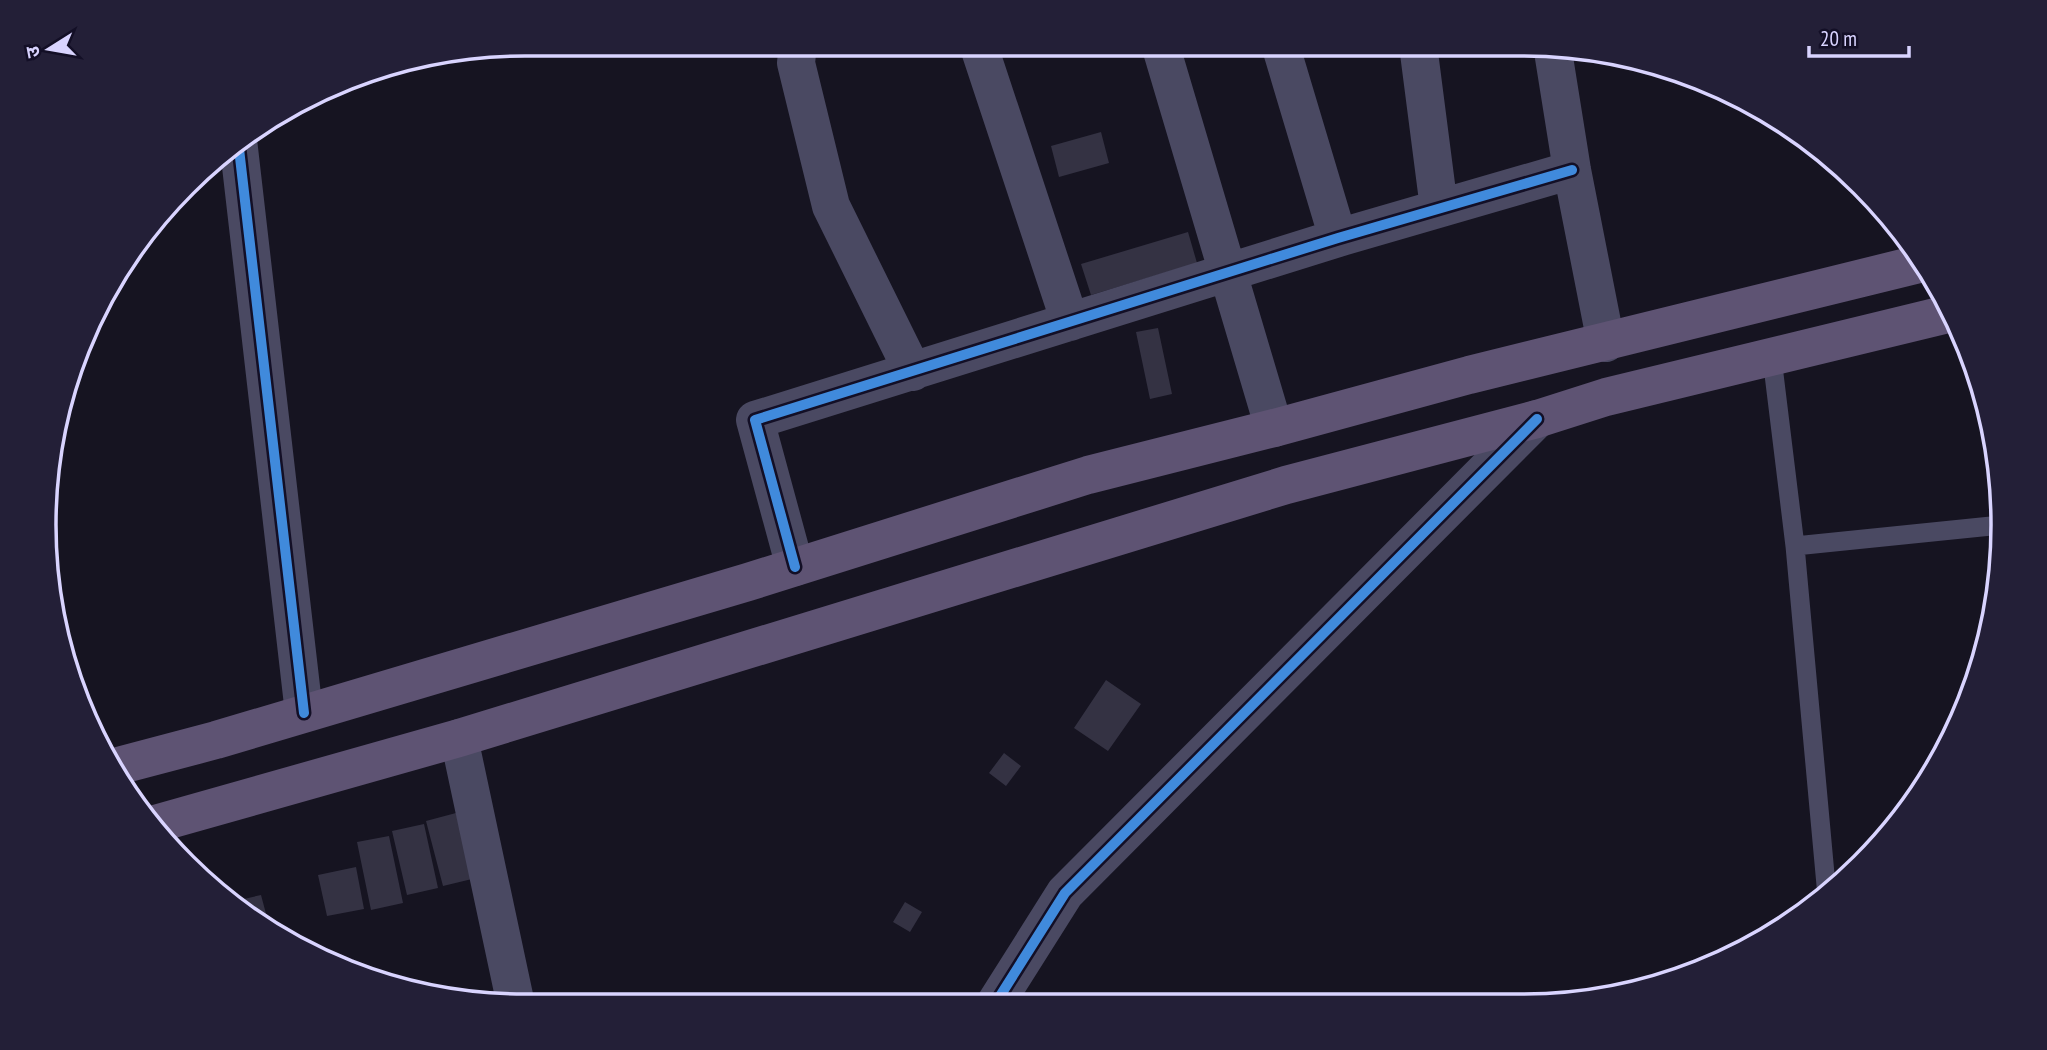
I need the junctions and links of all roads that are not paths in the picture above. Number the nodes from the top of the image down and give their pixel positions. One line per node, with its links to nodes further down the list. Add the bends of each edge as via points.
1 (797, 56): 18 (street, via 831,206)
2 (982, 56): 14 (street)
3 (1164, 56): 12 (street)
4 (1284, 56): 10 (street)
5 (1419, 56): 9 (street)
6 (1554, 57): 8 (street)
7 (239, 153): 25 (street)
8 (1572, 170): 9 (street); 16 (street)
9 (1439, 208): 10 (street)
10 (1338, 239): 12 (street)
11 (1913, 266): 15 (main road)
12 (1228, 273): 14 (street); 21 (street)
13 (1942, 316): 17 (main road)
14 (1070, 321): 18 (street)
15 (1689, 322): 16 (main road); 19 (main road)
16 (1606, 343): 21 (main road)
17 (1772, 358): 19 (main road); 23 (lane)
18 (913, 372): 24 (street, via 755,420)
19 (1705, 374): 20 (main road)
20 (1537, 419): 26 (main road, via 1286,485); 31 (street, via 1065,893)
21 (1274, 428): 24 (main road, via 1088,475)
22 (1991, 526): 23 (lane)
23 (1795, 546): 29 (lane)
24 (795, 567): 25 (main road)
25 (304, 713): 27 (main road)
26 (459, 738): 28 (main road); 30 (street)
27 (122, 765)
28 (162, 822)
29 (1826, 882)
30 (514, 994)
31 (1001, 994)

